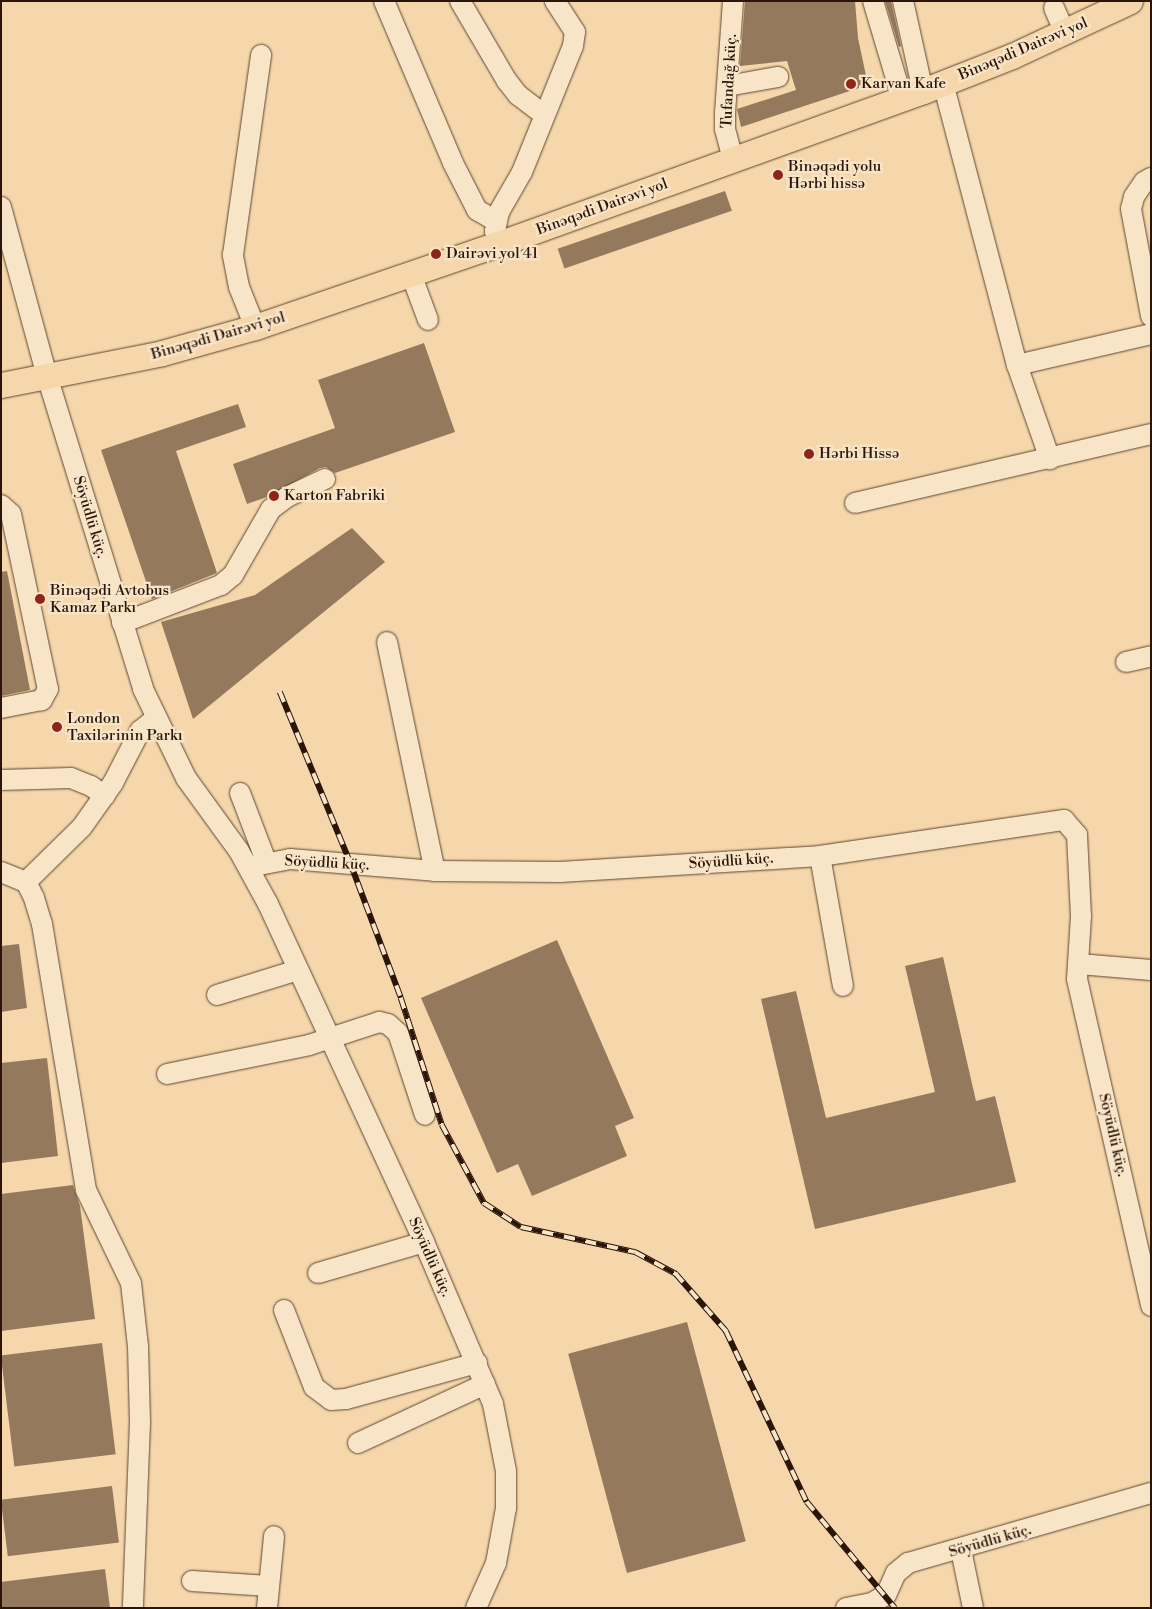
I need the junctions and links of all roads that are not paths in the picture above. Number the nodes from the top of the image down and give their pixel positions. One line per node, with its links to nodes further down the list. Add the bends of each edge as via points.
1 (384, 1): 18 (street, via 453,163 477,210)
2 (460, 1): 14 (street, via 507,81 518,95)
3 (555, 1): 14 (street, via 570,20 574,39)
4 (733, 1): 12 (street, Tufandağ küç.)
5 (873, 1): 13 (street)
6 (902, 1): 13 (street)
7 (1130, 1): 9 (main road, Binəqədi Dairəvi yol)
8 (1054, 8): 9 (street)
9 (1065, 33): 13 (main road, Binəqədi Dairəvi yol)
10 (261, 55): 22 (street, via 233,255 239,287)
11 (778, 77): 12 (street)
12 (727, 86): 15 (street, Tufandağ küç., via 725,129)
13 (923, 90): 15 (main road, Binəqədi Dairəvi yol); 24 (street)
14 (543, 114): 18 (street)
15 (733, 159): 18 (main road, Binəqədi Dairəvi yol)
16 (1151, 178): 20 (street, via 1144,182 1134,197 1131,210)
17 (1, 207): 25 (street, Söyüdlü küç.)
18 (497, 233): 19 (main road, Binəqədi Dairəvi yol)
19 (411, 274): 21 (street); 22 (main road, Binəqədi Dairəvi yol)
20 (1151, 316)
21 (428, 320)
22 (255, 327): 25 (main road, Binəqədi Dairəvi yol, via 162,353)
23 (1151, 334): 24 (street)
24 (1017, 365): 28 (street)
25 (48, 376): 26 (main road, Binəqədi Dairəvi yol); 32 (street, Söyüdlü küç.)
26 (1, 385)
27 (1151, 434): 28 (street)
28 (1050, 459): 30 (street)
29 (325, 479): 32 (street, via 287,497 271,509 233,575 221,585)
30 (855, 503)
31 (1, 505): 36 (street, via 11,514 48,688 42,700)
32 (122, 623): 37 (street, Söyüdlü küç.)
33 (387, 642): 43 (street)
34 (1151, 656): 35 (street)
35 (1126, 662)
36 (1, 708)
37 (156, 718): 40 (street, via 140,731); 42 (street, Söyüdlü küç., via 196,794)
38 (1, 780): 40 (street, via 71,778)
39 (240, 793): 42 (street)
40 (105, 796): 45 (street, via 62,850)
41 (820, 856): 43 (street, Söyüdlü küç., via 560,872); 46 (street, Söyüdlü küç., via 1064,820 1077,835 1081,916); 49 (street)
42 (257, 864): 43 (street, Söyüdlü küç., via 322,860); 47 (street, Söyüdlü küç.)
43 (435, 871)
44 (1, 872): 45 (street)
45 (26, 882): 66 (street, via 42,924 86,1190 124,1264 132,1291 138,1346 140,1422)
46 (1079, 964): 48 (street); 56 (street, Söyüdlü küç., via 1081,996)
47 (298, 970): 50 (street); 51 (street, Söyüdlü küç.)
48 (1151, 970)
49 (843, 986)
50 (217, 995)
51 (330, 1038): 52 (street); 53 (street, via 369,1024 388,1024 398,1033); 54 (street, Söyüdlü küç.)
52 (167, 1074)
53 (425, 1115)
54 (424, 1242): 55 (street); 58 (street, Söyüdlü küç.)
55 (318, 1273)
56 (1151, 1306)
57 (284, 1310): 58 (street, via 314,1387 332,1400 346,1399)
58 (477, 1362): 59 (street, Söyüdlü küç.)
59 (485, 1384): 60 (street); 68 (street, Söyüdlü küç., via 502,1434 506,1508 496,1563)
60 (358, 1443)
61 (1151, 1493): 63 (street, Söyüdlü küç.)
62 (274, 1536): 65 (street)
63 (962, 1550): 69 (street, Söyüdlü küç., via 908,1563 896,1573 886,1595 872,1603); 70 (street)
64 (192, 1580): 65 (street)
65 (269, 1586): 67 (street)
66 (133, 1608)
67 (266, 1608)
68 (476, 1608)
69 (846, 1608)
70 (973, 1608)

